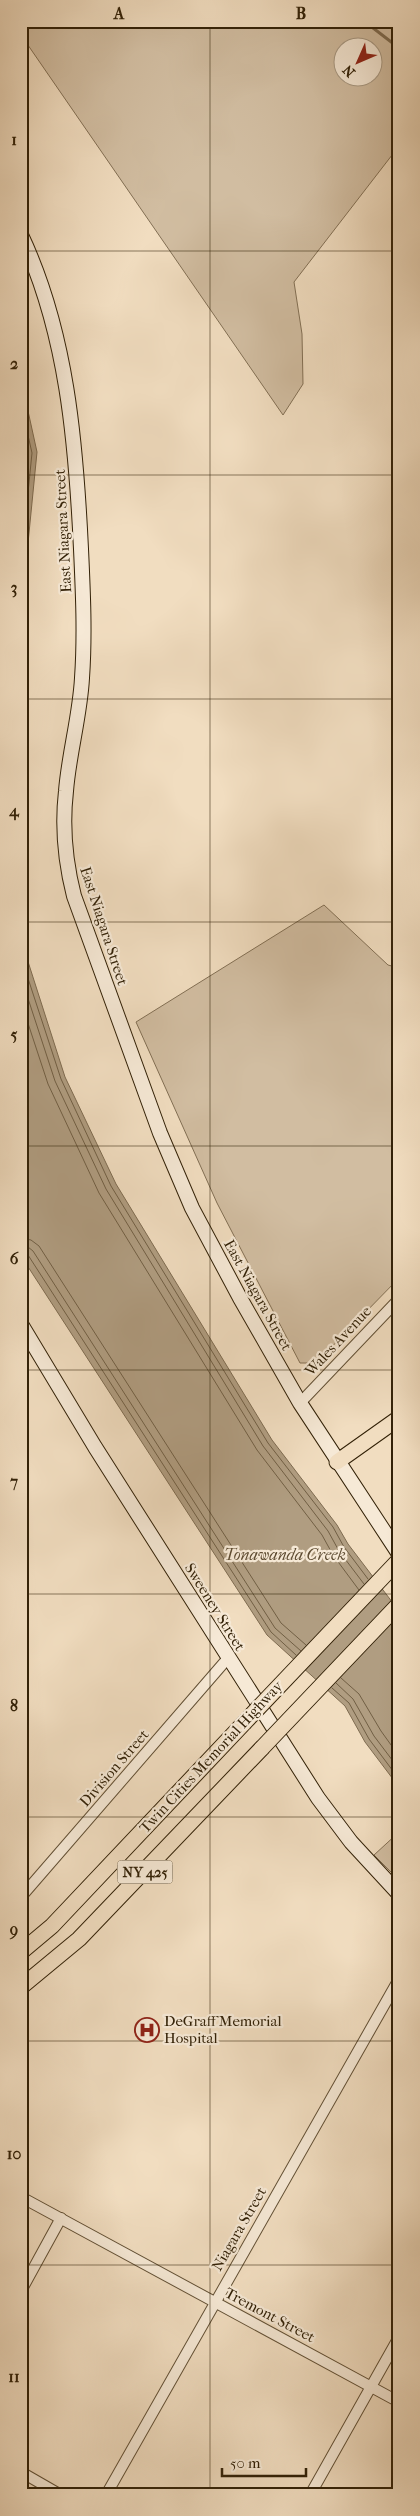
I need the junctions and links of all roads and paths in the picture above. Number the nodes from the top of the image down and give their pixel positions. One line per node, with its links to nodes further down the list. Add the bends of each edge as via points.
1 (23, 239): 4 (street, East Niagara Street, via 45,295 62,364 72,426 80,516 84,653 64,816 68,869 82,922 175,1171 240,1298)
2 (398, 1303): 4 (street, Wales Avenue)
3 (21, 1324): 10 (street, Sweeney Street)
4 (300, 1403): 6 (street, East Niagara Street)
5 (399, 1418): 6 (main road)
6 (336, 1462): 7 (street, East Niagara Street)
7 (399, 1554)
8 (399, 1560): 13 (main road, Twin Cities Memorial Highway / NY 425, bridge, via 52,1926)
9 (399, 1604): 15 (main road, Twin Cities Memorial Highway / NY 425, bridge, via 86,1932)
10 (228, 1658): 11 (street, Sweeney Street, via 330,1816); 12 (street, Division Street)
11 (399, 1894)
12 (21, 1897)
13 (21, 1952)
14 (399, 1979): 19 (street, Niagara Street)
15 (21, 1987)
16 (21, 2197): 17 (street, Tremont Street)
17 (62, 2218): 18 (street); 19 (street, Tremont Street)
18 (21, 2291)
19 (215, 2302): 21 (street, Tremont Street); 25 (street, Niagara Street)
20 (399, 2337): 21 (street)
21 (371, 2387): 22 (street, Tremont Street); 26 (street)
22 (399, 2402)
23 (21, 2472): 24 (street)
24 (61, 2495)
25 (106, 2495)
26 (310, 2495)

